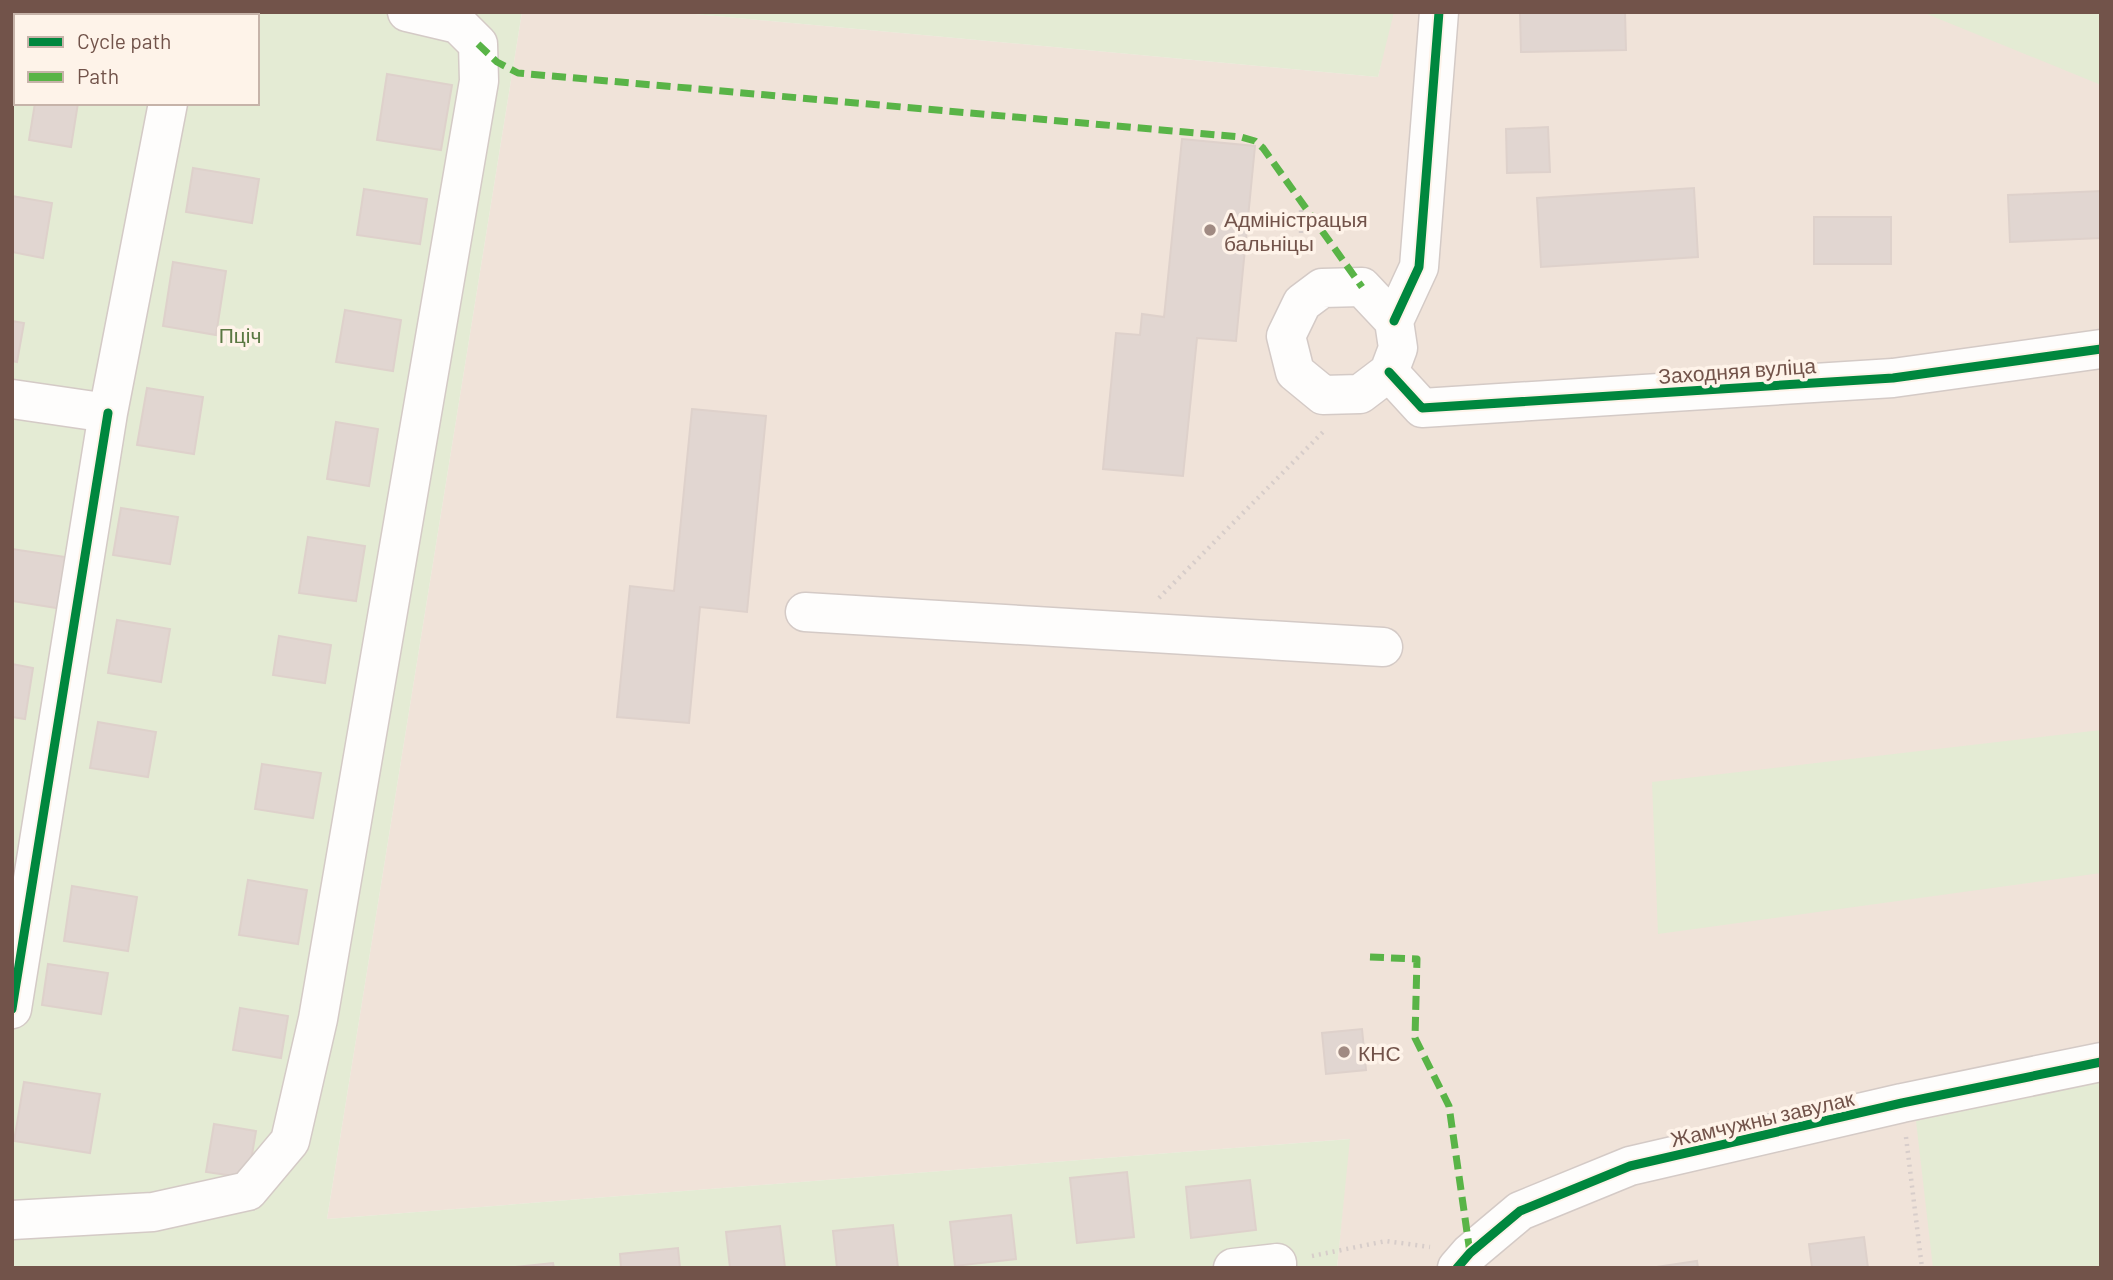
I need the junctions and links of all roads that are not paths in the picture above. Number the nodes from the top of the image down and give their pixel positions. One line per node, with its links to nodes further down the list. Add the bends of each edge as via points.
1 (407, 12): 13 (street, via 458,24 478,44 479,81 318,1019 290,1141 248,1191 153,1212)
2 (1439, 12): 4 (street, via 1419,267)
3 (168, 105): 8 (street)
4 (1394, 321): 6 (street, via 1398,348); 6 (street, via 1362,287 1322,288 1302,303 1286,336 1294,372 1323,395)
5 (2101, 349): 6 (street, Заходняя вуліца, via 1893,378 1422,408)
6 (1374, 383)
7 (12, 398): 8 (street)
8 (108, 413): 11 (street)
9 (805, 612): 10 (street)
10 (1383, 647)
11 (12, 1009)
12 (2101, 1062): 14 (street, Жамчужны завулак, via 1630,1166 1520,1210)
13 (12, 1220)
14 (1464, 1260)
15 (1277, 1266): 16 (street)
16 (1233, 1268)

